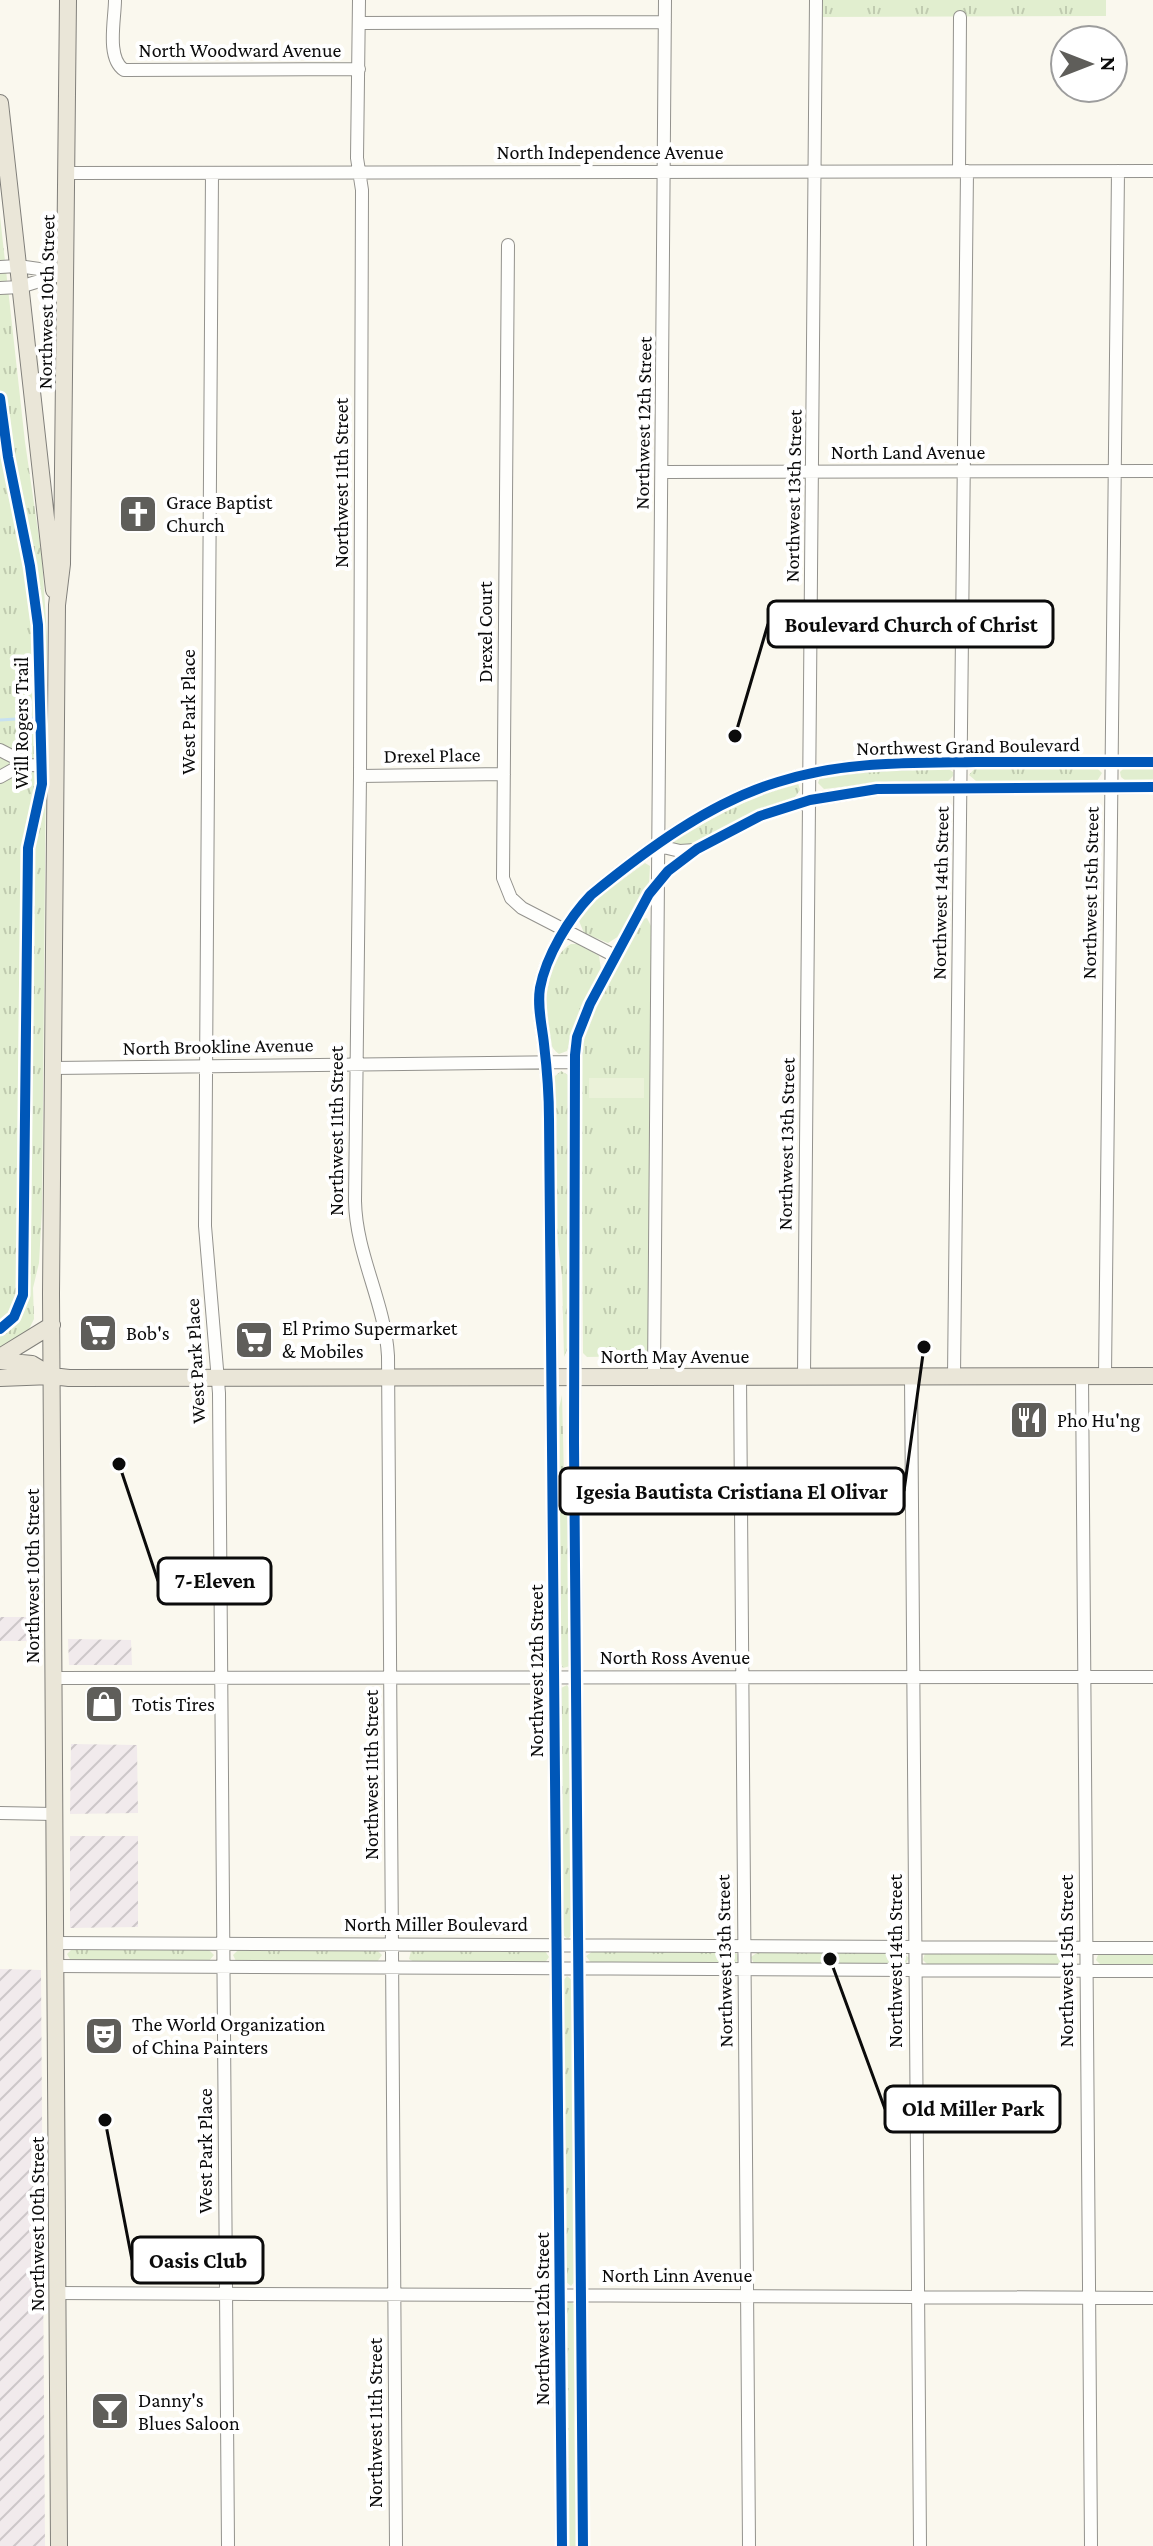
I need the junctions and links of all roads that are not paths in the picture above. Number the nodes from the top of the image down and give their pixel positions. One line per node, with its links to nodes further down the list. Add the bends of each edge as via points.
1 (115, 0): 9 (street, North Woodward Avenue, via 114,53 121,68)
2 (359, 0): 8 (street, Northwest 11th Street)
3 (665, 0): 7 (street, Northwest 12th Street)
4 (816, 0): 11 (street, Northwest 13th Street)
5 (68, 2): 16 (main road, Northwest 10th Street)
6 (960, 17): 12 (street, Northwest 14th Street)
7 (665, 22): 8 (street, North Woodward Avenue); 15 (street, Northwest 12th Street)
8 (359, 23): 9 (street, Northwest 11th Street)
9 (359, 69): 18 (street, Northwest 11th Street)
10 (0, 103): 20 (main road, Northwest 10th Street)
11 (816, 171): 12 (street, North Independence Avenue); 15 (street, North Independence Avenue); 28 (street, Northwest 13th Street)
12 (963, 171): 13 (street, North Independence Avenue); 29 (street, Northwest 14th Street)
13 (1118, 171): 14 (street, North Independence Avenue); 25 (street, Northwest 15th Street)
14 (1153, 171)
15 (665, 172): 18 (street, North Independence Avenue); 27 (street, Northwest 12th Street)
16 (67, 173): 17 (street, North Independence Avenue); 22 (main road, Northwest 10th Street)
17 (212, 173): 18 (street, North Independence Avenue); 53 (street, West Park Place)
18 (359, 173): 39 (street, Northwest 11th Street)
19 (508, 245): 38 (street, Drexel Court)
20 (18, 266): 21 (street); 22 (street); 23 (main road, Northwest 10th Street)
21 (0, 267)
22 (65, 273): 23 (street); 30 (main road, Northwest 10th Street, via 62,564)
23 (20, 287): 24 (street); 30 (main road, Northwest 10th Street)
24 (0, 288)
25 (1116, 471): 26 (street, North Land Avenue); 29 (street, North Land Avenue); 33 (street, Northwest 15th Street)
26 (1153, 471)
27 (663, 472): 28 (street, North Land Avenue); 45 (street, Northwest 12th Street)
28 (814, 472): 29 (street, North Land Avenue); 37 (street, Northwest 13th Street)
29 (965, 472): 32 (street, Northwest 14th Street)
30 (57, 605): 36 (main road, Northwest 10th Street)
31 (0, 750): 35 (street)
32 (961, 762): 33 (street, Northwest Grand Boulevard); 37 (street, Northwest Grand Boulevard, via 872,763); 43 (street, Northwest 14th Street)
33 (1112, 762): 34 (street, Northwest Grand Boulevard); 41 (street, Northwest 15th Street)
34 (1153, 762)
35 (23, 764): 36 (street); 40 (street)
36 (57, 766): 54 (main road, Northwest 10th Street)
37 (810, 773): 44 (street, Northwest 13th Street); 45 (street, Northwest Grand Boulevard, via 725,803)
38 (504, 774): 39 (street, Drexel Place); 48 (street, Drexel Court, via 507,892 522,908)
39 (360, 776): 52 (street, Northwest 11th Street)
40 (0, 777)
41 (1111, 787): 42 (street); 43 (street); 66 (street, Northwest 15th Street)
42 (1153, 787)
43 (961, 788): 44 (street, via 877,789); 64 (street, Northwest 14th Street)
44 (810, 800): 46 (street, via 760,816); 62 (street, Northwest 13th Street)
45 (659, 846): 46 (street); 47 (street, Northwest 12th Street); 48 (street, Northwest 12th Street, via 591,895)
46 (697, 849): 47 (street)
47 (658, 883): 49 (street, Northwest 12th Street); 60 (street, Northwest 12th Street)
48 (566, 930): 49 (street, Drexel Court); 51 (street, Northwest 12th Street, via 540,987)
49 (615, 956): 50 (street, Northwest 12th Street, via 583,1020)
50 (575, 1062): 51 (street, North Brookline Avenue); 59 (street, Northwest 12th Street)
51 (546, 1063): 52 (street, North Brookline Avenue); 57 (street, Northwest 12th Street)
52 (356, 1065): 53 (street, North Brookline Avenue); 69 (street, Northwest 11th Street, via 355,1217 385,1327)
53 (206, 1066): 54 (street, North Brookline Avenue); 68 (street, West Park Place, via 205,1226)
54 (53, 1068): 55 (main road, Northwest 10th Street)
55 (52, 1325): 56 (main road); 58 (main road, Northwest 10th Street)
56 (0, 1359): 58 (main road, North May Avenue, via 32,1364)
57 (552, 1375): 59 (main road, North May Avenue); 69 (main road, North May Avenue); 74 (street, Northwest 12th Street)
58 (52, 1376): 68 (main road, North May Avenue); 70 (main road, North May Avenue); 79 (main road, Northwest 10th Street)
59 (575, 1376): 60 (main road, North May Avenue); 75 (street, Northwest 12th Street)
60 (654, 1376): 61 (main road, North May Avenue)
61 (740, 1376): 62 (main road, North May Avenue); 76 (street, Northwest 13th Street)
62 (804, 1376): 63 (main road, North May Avenue)
63 (911, 1376): 64 (main road, North May Avenue); 71 (street, Northwest 14th Street)
64 (954, 1376): 65 (main road, North May Avenue)
65 (1082, 1376): 66 (main road, North May Avenue); 77 (street, Northwest 15th Street)
66 (1105, 1376): 67 (main road, North May Avenue)
67 (1153, 1376)
68 (217, 1377): 69 (main road, North May Avenue); 72 (street, West Park Place)
69 (388, 1377): 73 (street, Northwest 11th Street)
70 (0, 1378)
71 (914, 1676): 76 (street, North Ross Avenue); 77 (street, North Ross Avenue); 88 (street, Northwest 14th Street)
72 (221, 1677): 73 (street, North Ross Avenue); 79 (street, North Ross Avenue); 83 (street, West Park Place)
73 (391, 1677): 74 (street, North Ross Avenue); 84 (street, Northwest 11th Street)
74 (553, 1677): 75 (street, North Ross Avenue); 85 (street, Northwest 12th Street)
75 (577, 1677): 76 (street, North Ross Avenue); 86 (street, Northwest 12th Street)
76 (742, 1677): 87 (street, Northwest 13th Street)
77 (1085, 1677): 78 (street, North Ross Avenue); 89 (street, Northwest 15th Street)
78 (1153, 1677)
79 (53, 1678): 81 (main road, Northwest 10th Street)
80 (0, 1813): 81 (street)
81 (54, 1814): 82 (main road, Northwest 10th Street)
82 (55, 1943): 83 (street, North Miller Boulevard); 91 (main road, Northwest 10th Street)
83 (223, 1943): 84 (street, North Miller Boulevard); 92 (street, West Park Place)
84 (392, 1944): 85 (street, North Miller Boulevard); 93 (street, Northwest 11th Street)
85 (557, 1945): 86 (street, North Miller Boulevard); 94 (street, Northwest 12th Street)
86 (578, 1946): 87 (street, North Miller Boulevard); 95 (street, Northwest 12th Street)
87 (744, 1947): 88 (street, North Miller Boulevard); 96 (street, Northwest 13th Street)
88 (915, 1947): 89 (street, North Miller Boulevard); 97 (street, Northwest 14th Street)
89 (1086, 1948): 90 (street, North Miller Boulevard); 98 (street, Northwest 15th Street)
90 (1153, 1948)
91 (55, 1966): 92 (street); 100 (main road, Northwest 10th Street)
92 (223, 1967): 93 (street); 101 (street, West Park Place)
93 (392, 1968): 94 (street); 102 (street, Northwest 11th Street)
94 (557, 1969): 95 (street); 104 (street, Northwest 12th Street)
95 (579, 1969): 96 (street); 103 (street, Northwest 12th Street)
96 (744, 1970): 97 (street); 105 (street, Northwest 13th Street)
97 (916, 1971): 98 (street); 106 (street, Northwest 14th Street)
98 (1087, 1971): 99 (street); 107 (street, Northwest 15th Street)
99 (1153, 1971)
100 (57, 2293): 101 (street, North Linn Avenue); 109 (main road, Northwest 10th Street)
101 (226, 2294): 102 (street, North Linn Avenue); 110 (street, West Park Place)
102 (394, 2294): 104 (street, North Linn Avenue); 111 (street, Northwest 11th Street)
103 (581, 2294): 104 (street, North Linn Avenue); 105 (street, North Linn Avenue); 113 (street, Northwest 12th Street)
104 (560, 2295): 112 (street, Northwest 12th Street)
105 (748, 2295): 106 (street, North Linn Avenue); 114 (street, Northwest 13th Street)
106 (918, 2297): 107 (street, North Linn Avenue); 115 (street, Northwest 14th Street)
107 (1088, 2298): 108 (street, North Linn Avenue); 116 (street, Northwest 15th Street)
108 (1153, 2298)
109 (59, 2546)
110 (228, 2546)
111 (396, 2546)
112 (562, 2546)
113 (583, 2546)
114 (749, 2546)
115 (920, 2546)
116 (1091, 2546)

